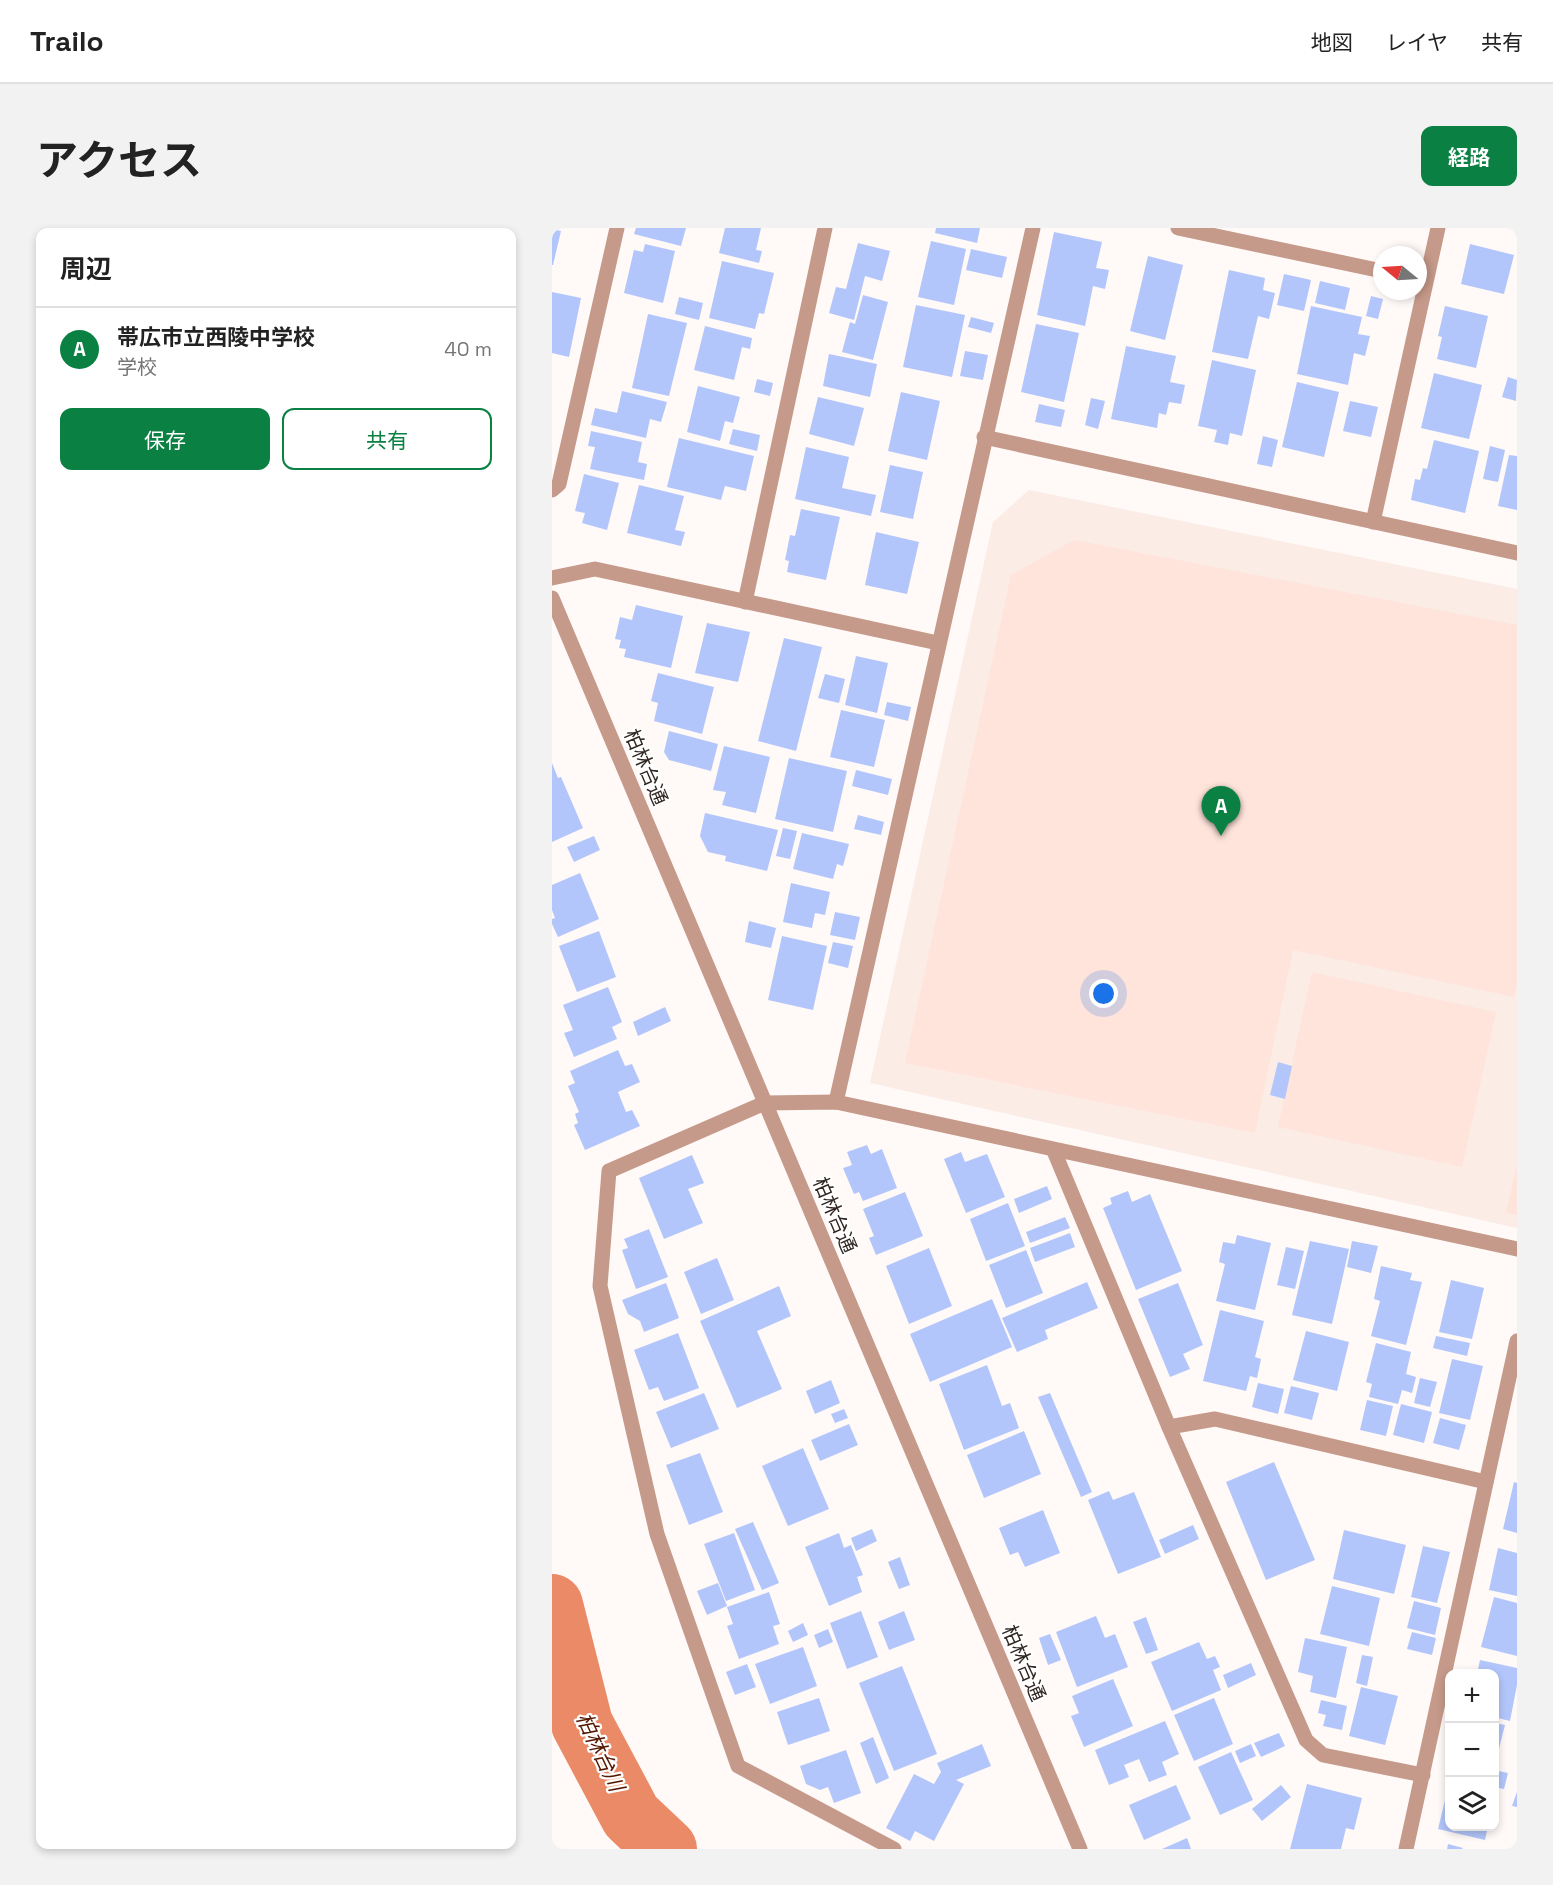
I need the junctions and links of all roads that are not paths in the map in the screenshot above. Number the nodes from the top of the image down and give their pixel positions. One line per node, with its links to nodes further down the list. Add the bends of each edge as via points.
1 (617, 228): 10 (street, via 560,484)
2 (825, 228): 15 (street)
3 (1033, 228): 9 (street)
4 (1178, 228): 7 (street)
5 (1438, 228): 6 (street)
6 (1427, 264)
7 (1373, 269)
8 (1418, 300): 11 (street)
9 (984, 437): 11 (street); 16 (street)
10 (552, 490)
11 (1374, 522): 12 (street)
12 (1517, 553)
13 (552, 578): 15 (street, via 595,569)
14 (552, 598): 18 (street, 柏林台通)
15 (745, 602): 16 (street)
16 (938, 643): 17 (street)
17 (836, 1102): 18 (street); 19 (street)
18 (765, 1103): 25 (street, via 609,1171 600,1286 657,1534 738,1766); 26 (street, 柏林台通)
19 (1054, 1151): 20 (street); 22 (street)
20 (1517, 1249)
21 (1517, 1341): 23 (street)
22 (1168, 1427): 23 (street, via 1215,1419); 24 (street, via 1306,1740 1323,1755)
23 (1486, 1482): 24 (street)
24 (1423, 1774): 27 (street)
25 (894, 1849)
26 (1080, 1849)
27 (1406, 1849)

